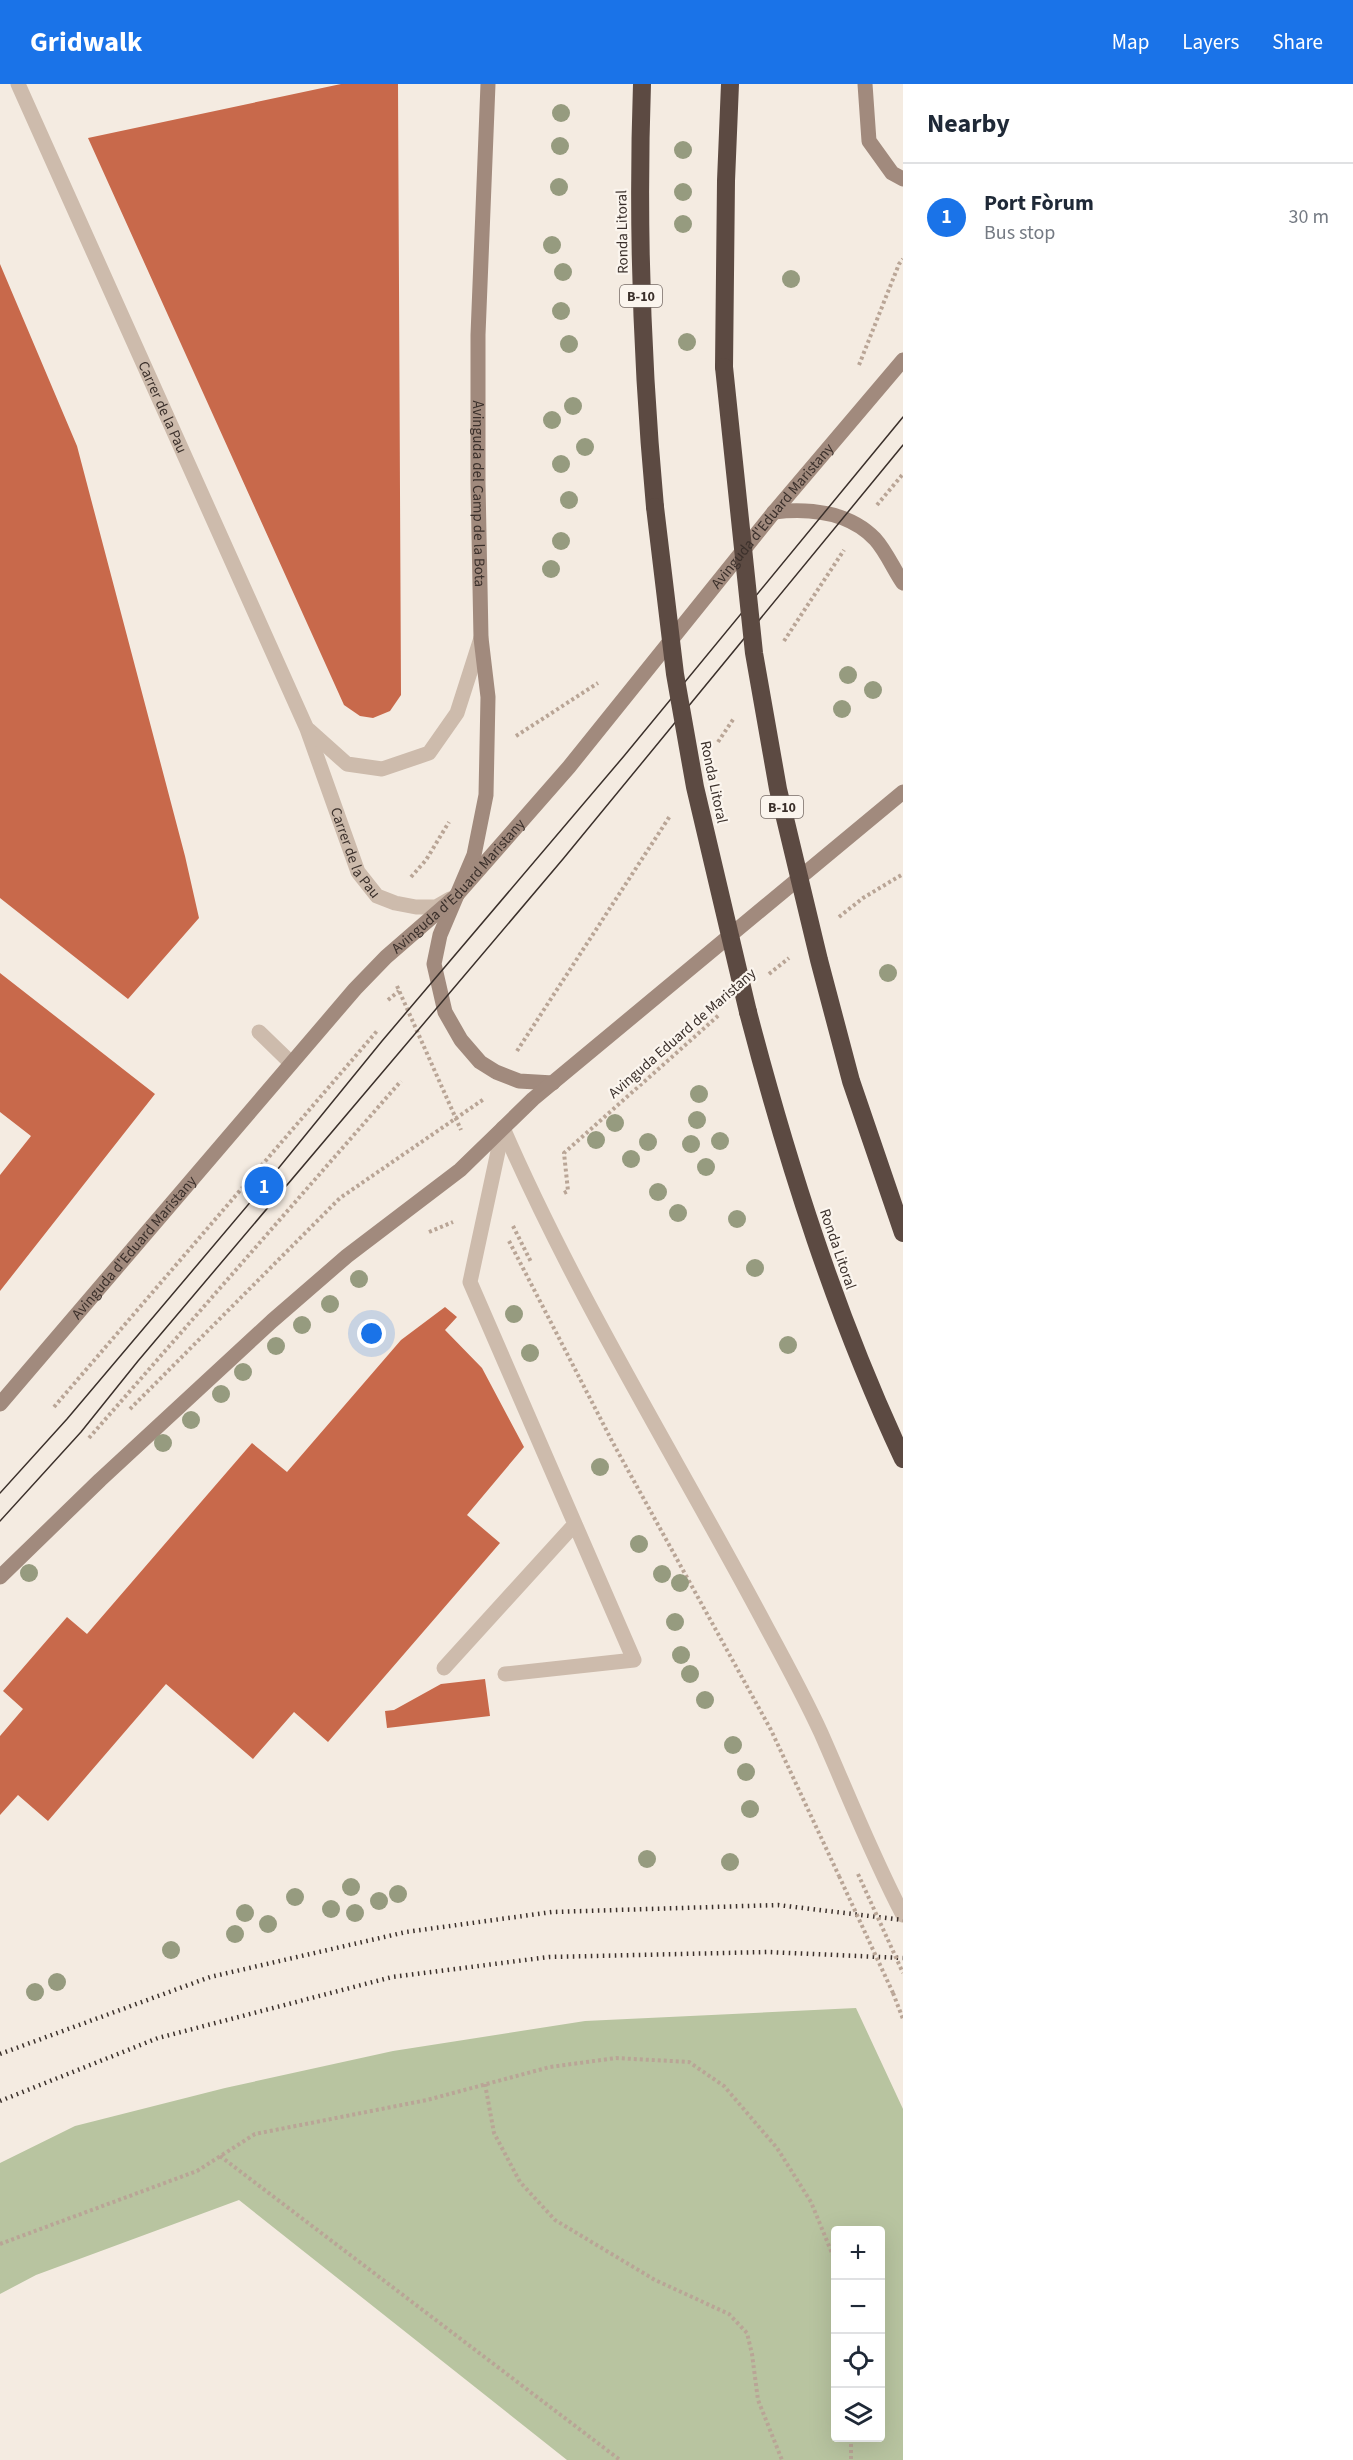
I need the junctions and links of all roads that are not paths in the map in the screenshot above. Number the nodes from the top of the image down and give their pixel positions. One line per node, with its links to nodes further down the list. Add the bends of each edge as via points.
1 (18, 84): 11 (street, Carrer de la Pau)
2 (488, 84): 10 (main road, Avinguda del Camp de la Bota, via 478,335)
3 (642, 84): 20 (highway, Ronda Litoral / B-10, bridge, via 639,169 645,404 675,674 693,776 776,1119 826,1271)
4 (730, 84): 18 (highway, B-10, bridge, via 724,367 754,653 778,789 851,1081)
5 (865, 84): 6 (main road, via 869,141 892,173)
6 (903, 179)
7 (903, 360): 8 (main road, Avinguda d'Eduard Maristany)
8 (774, 512): 9 (main road, via 823,511 859,526 876,540); 13 (main road, Avinguda d'Eduard Maristany, via 569,767)
9 (903, 584)
10 (481, 638): 11 (street, Carrer de la Pau, via 457,713 429,753 382,769 347,764); 13 (main road, Avinguda del Camp de la Bota, via 488,698 486,795 474,855)
11 (307, 729): 13 (street, Carrer de la Pau, via 358,872 377,896 416,907 436,907)
12 (903, 792): 16 (main road)
13 (455, 897): 15 (main road, Avinguda d'Eduard Maristany, via 386,957); 16 (main road, Avinguda del Camp de la Bota, via 434,964 445,1012 480,1062 519,1081)
14 (259, 1032): 15 (street)
15 (291, 1063): 19 (main road, Avinguda d'Eduard Maristany)
16 (553, 1083): 17 (main road)
17 (503, 1128): 21 (street, via 470,1282); 22 (main road, via 474,1158 347,1256 272,1321); 25 (street, via 538,1206 820,1732 876,1865)
18 (903, 1233)
19 (0, 1404)
20 (903, 1459)
21 (575, 1524): 23 (street); 24 (street, via 634,1660)
22 (0, 1577)
23 (444, 1668)
24 (505, 1674)
25 (903, 1915)

